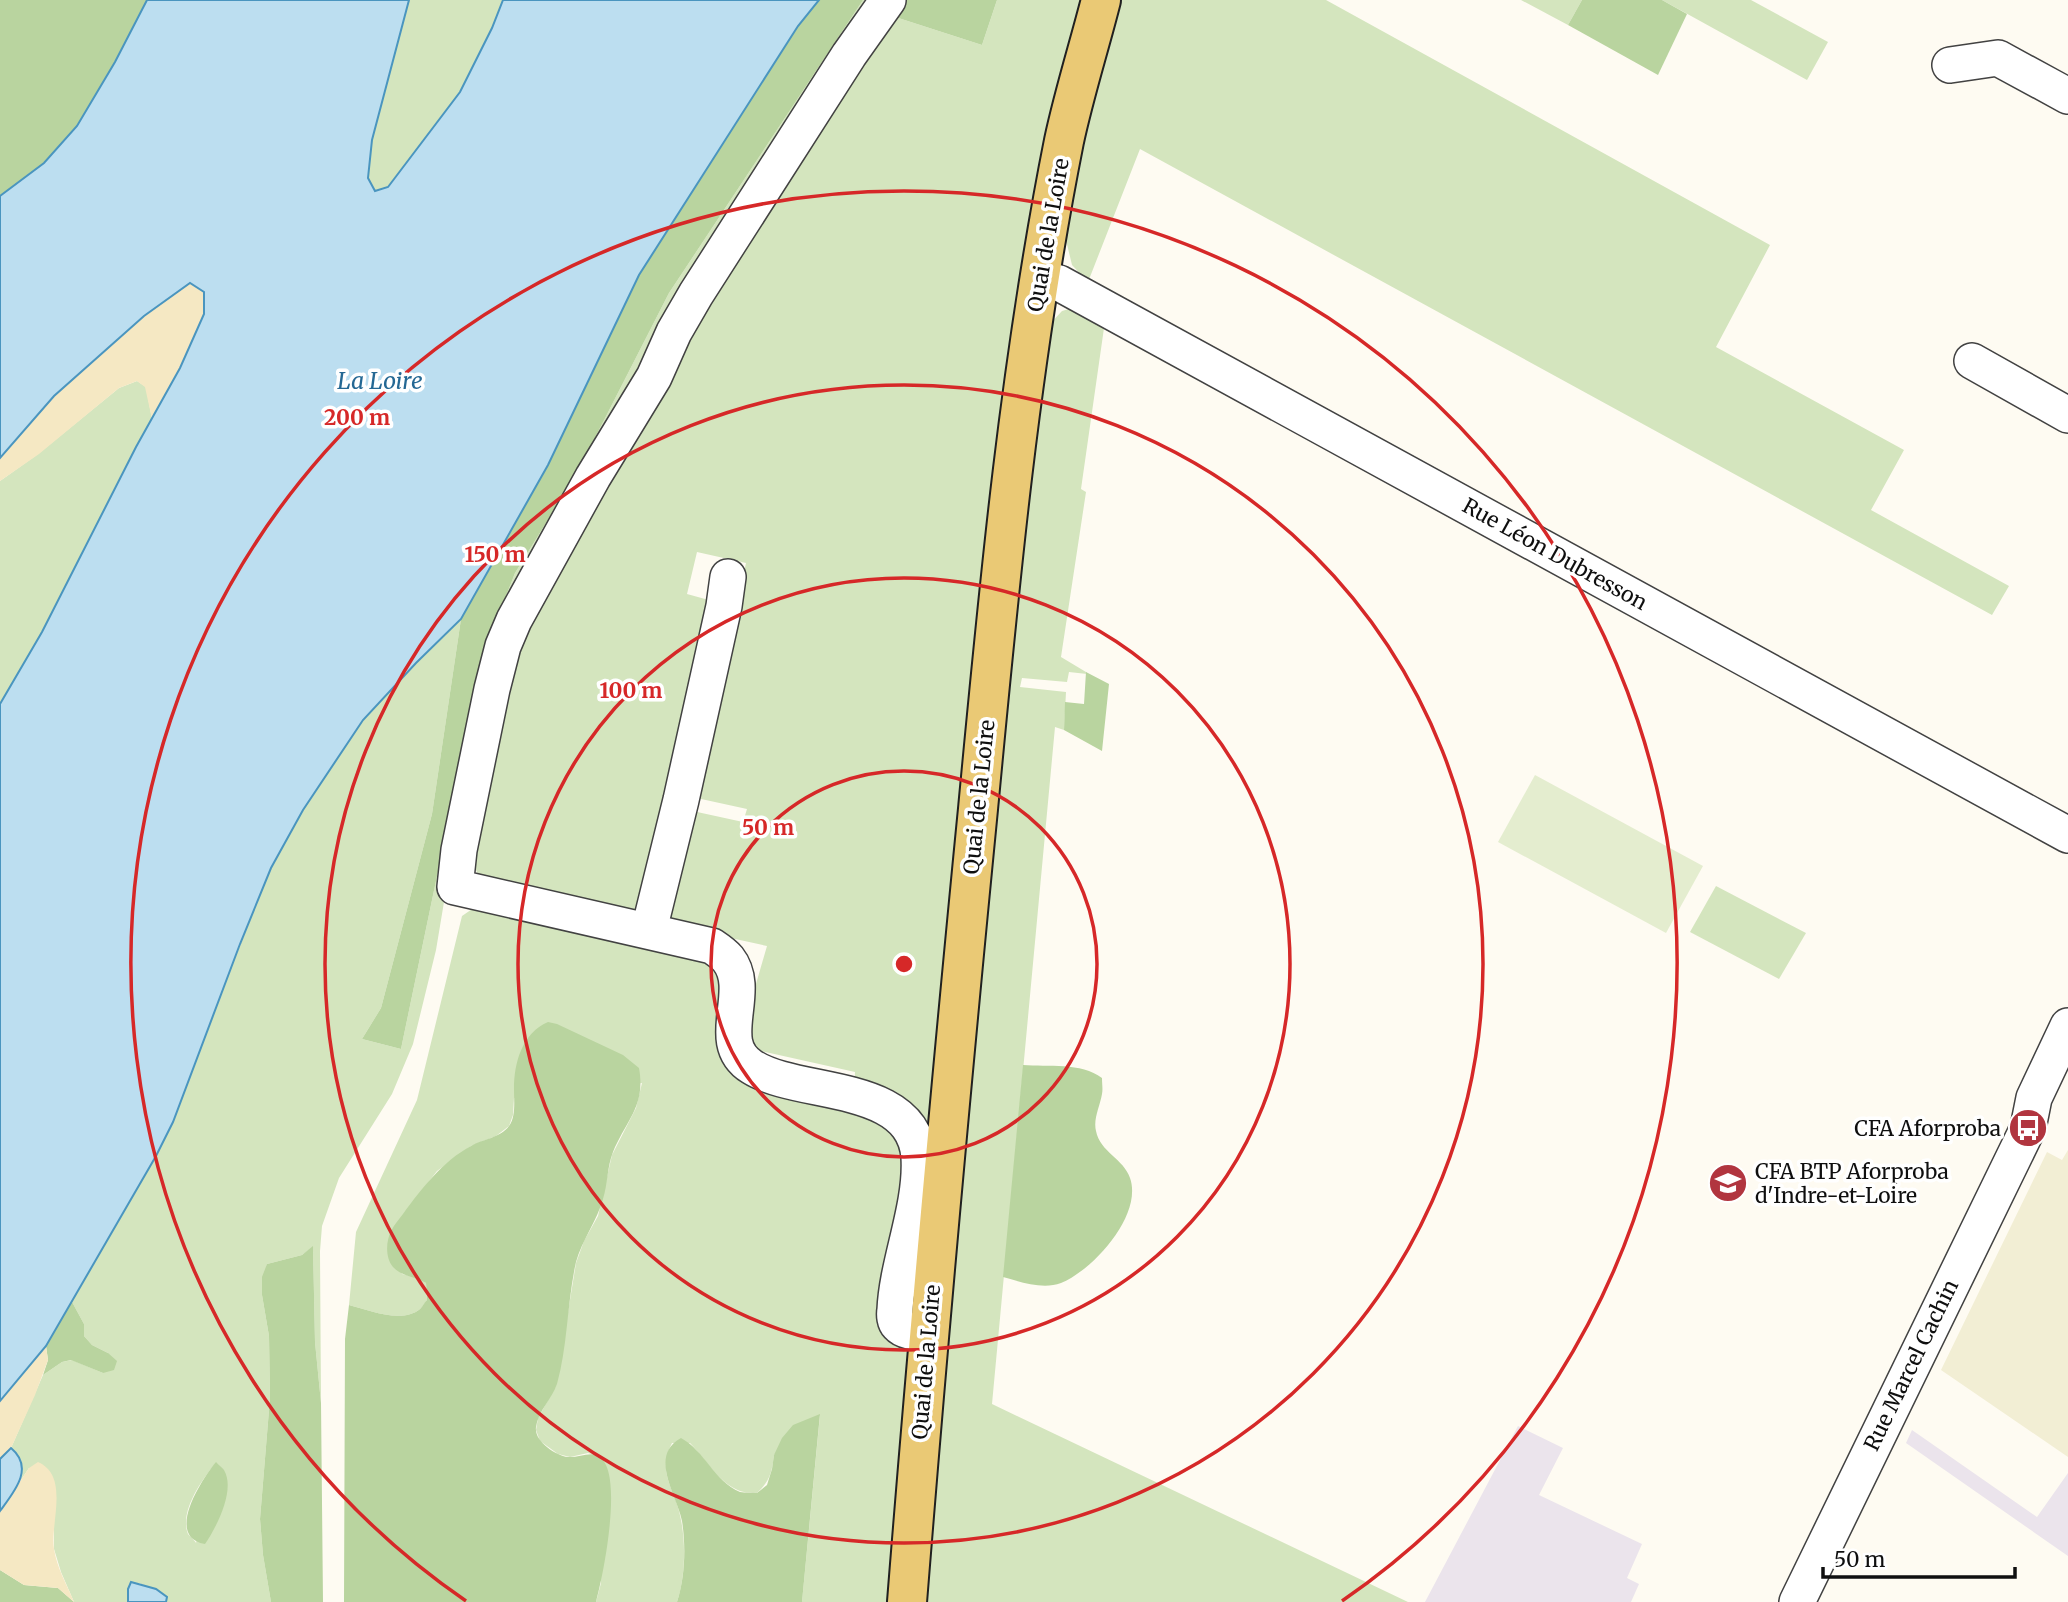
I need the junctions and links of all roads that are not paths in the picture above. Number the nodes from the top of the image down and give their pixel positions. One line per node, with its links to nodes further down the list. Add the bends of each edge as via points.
1 (888, 0): 10 (street, via 696,293 503,646 459,850 456,887)
2 (1101, 0): 5 (main road, Quai de la Loire, via 1065,138)
3 (1950, 65): 4 (street, via 1998,58)
4 (2068, 96)
5 (1040, 278): 9 (street, Rue Léon Dubresson, via 1059,283); 14 (main road, Quai de la Loire, via 1015,446)
6 (1972, 361): 7 (street)
7 (2068, 415)
8 (727, 577): 10 (street)
9 (2068, 835)
10 (649, 930): 14 (street, via 701,942 728,958 736,979 733,1044 751,1067 765,1075 880,1105 897,1115 914,1136 918,1175 895,1319 904,1330)
11 (2068, 1026): 13 (street, Rue Marcel Cachin, via 2034,1098)
12 (2068, 1071): 13 (street, Rue Marcel Cachin, via 2051,1105)
13 (2028, 1128): 16 (street, Rue Marcel Cachin)
14 (928, 1333): 15 (main road, Quai de la Loire)
15 (906, 1602)
16 (1797, 1602)

